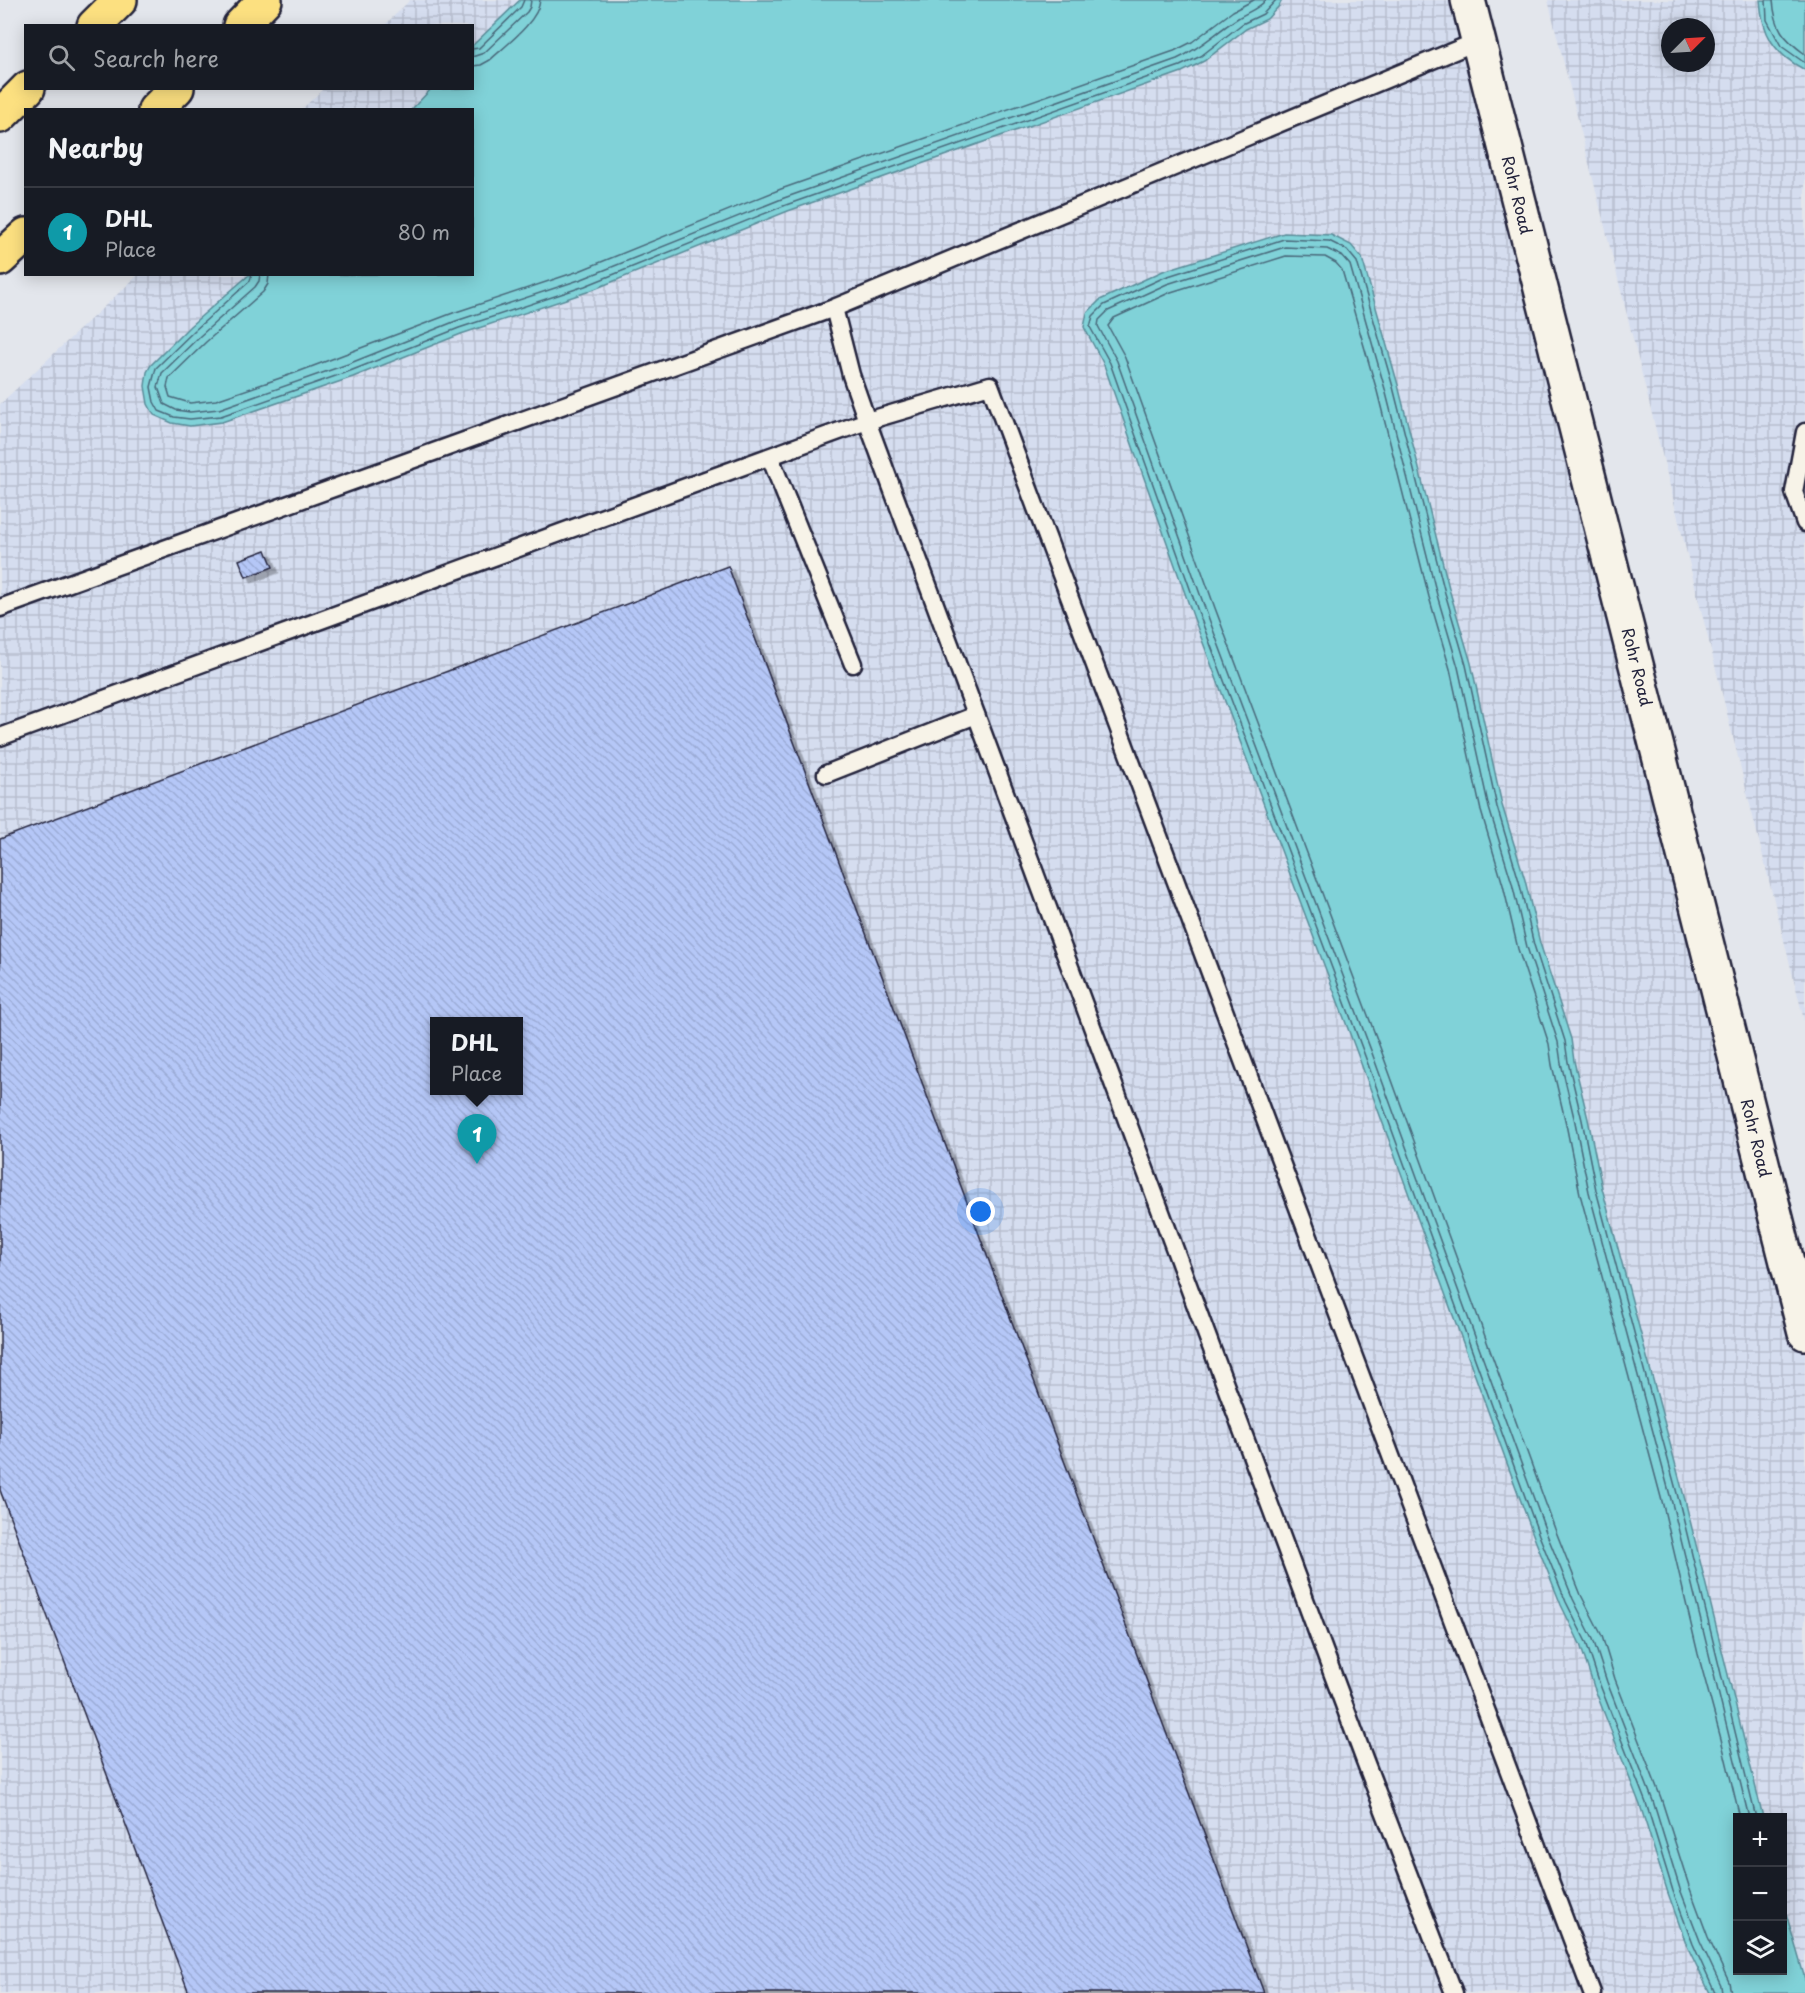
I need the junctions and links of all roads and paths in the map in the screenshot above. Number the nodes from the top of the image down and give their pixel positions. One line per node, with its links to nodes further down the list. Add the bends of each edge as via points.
1 (120, 0): 4 (main road)
2 (265, 0): 5 (main road)
3 (1468, 0): 6 (street, Rohr Road)
4 (96, 24)
5 (242, 24)
6 (1478, 41): 13 (lane); 23 (street, Rohr Road)
7 (26, 90): 10 (main road)
8 (175, 90): 9 (main road)
9 (157, 108)
10 (0, 116)
11 (24, 237): 12 (main road)
12 (0, 259)
13 (834, 308): 14 (lane, via 850,375); 18 (lane)
14 (867, 421): 16 (lane); 20 (lane); 25 (lane, via 990,386)
15 (1805, 432): 17 (lane, via 1794,492)
16 (770, 457): 19 (lane); 21 (lane)
17 (1805, 523)
18 (0, 608)
19 (853, 664)
20 (976, 714): 22 (lane); 24 (lane)
21 (0, 737)
22 (826, 774)
23 (1805, 1333)
24 (1454, 1993)
25 (1592, 1993)

